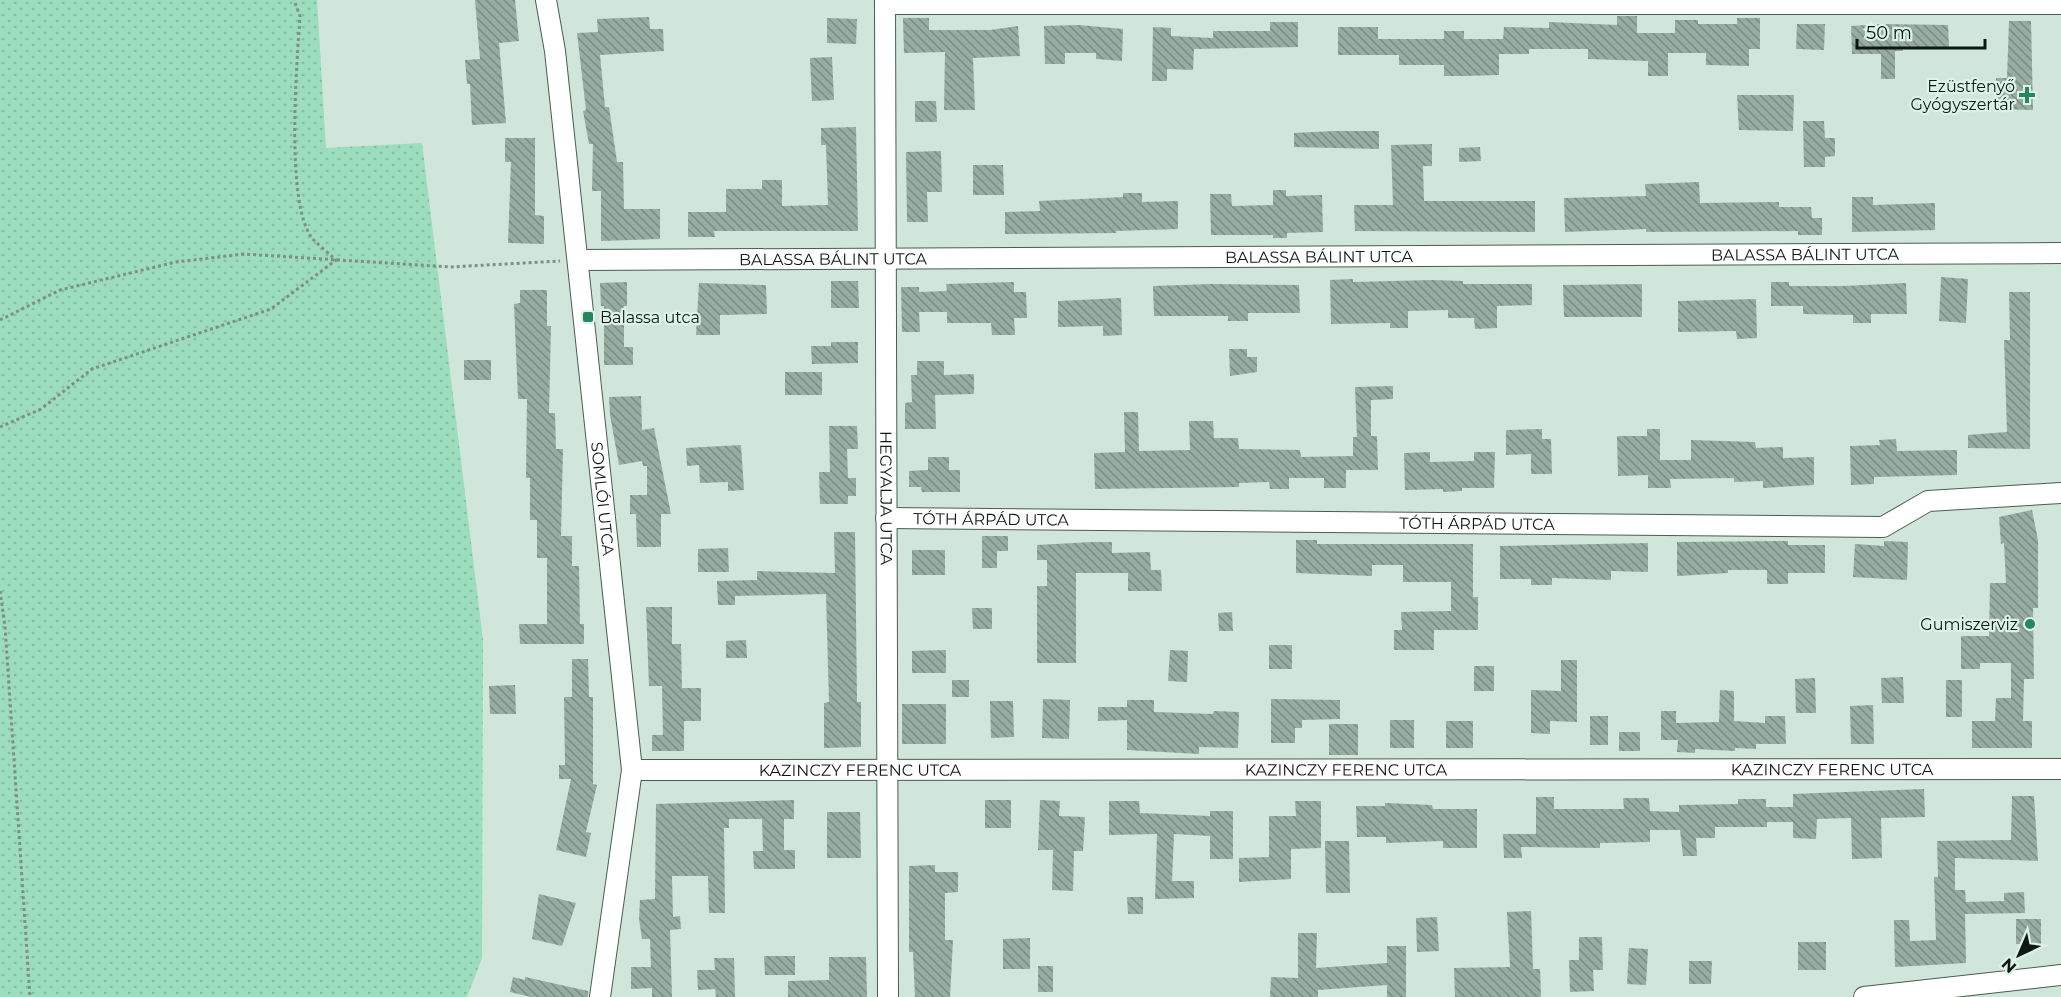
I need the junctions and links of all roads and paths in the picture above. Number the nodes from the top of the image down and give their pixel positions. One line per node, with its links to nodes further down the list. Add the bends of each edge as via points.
1 (294, 0): 7 (path, via 300,16 294,121 299,201 311,237)
2 (546, 0): 8 (street, SOMLÓI UTCA)
3 (885, 2): 4 (street); 6 (street, HEGYALJA UTCA)
4 (2061, 4)
5 (2061, 253): 6 (street, BALASSA BÁLINT UTCA)
6 (888, 259): 8 (street, BALASSA BÁLINT UTCA); 12 (street, HEGYALJA UTCA)
7 (336, 260): 8 (path, via 451,267); 9 (path, via 244,254 176,262 60,290); 10 (path, via 271,309 92,369 41,409)
8 (578, 260): 15 (street, SOMLÓI UTCA)
9 (0, 321)
10 (0, 427)
11 (2061, 493): 12 (street, TÓTH ÁRPÁD UTCA, via 1928,501 1883,527)
12 (886, 518): 16 (street, HEGYALJA UTCA)
13 (0, 591): 18 (path)
14 (2061, 769): 16 (street, KAZINCZY FERENC UTCA)
15 (632, 770): 16 (street, KAZINCZY FERENC UTCA); 19 (street, SOMLÓI UTCA)
16 (888, 770): 20 (street, HEGYALJA UTCA)
17 (2061, 975): 21 (street)
18 (30, 997)
19 (600, 997)
20 (888, 997)
21 (1864, 997)

